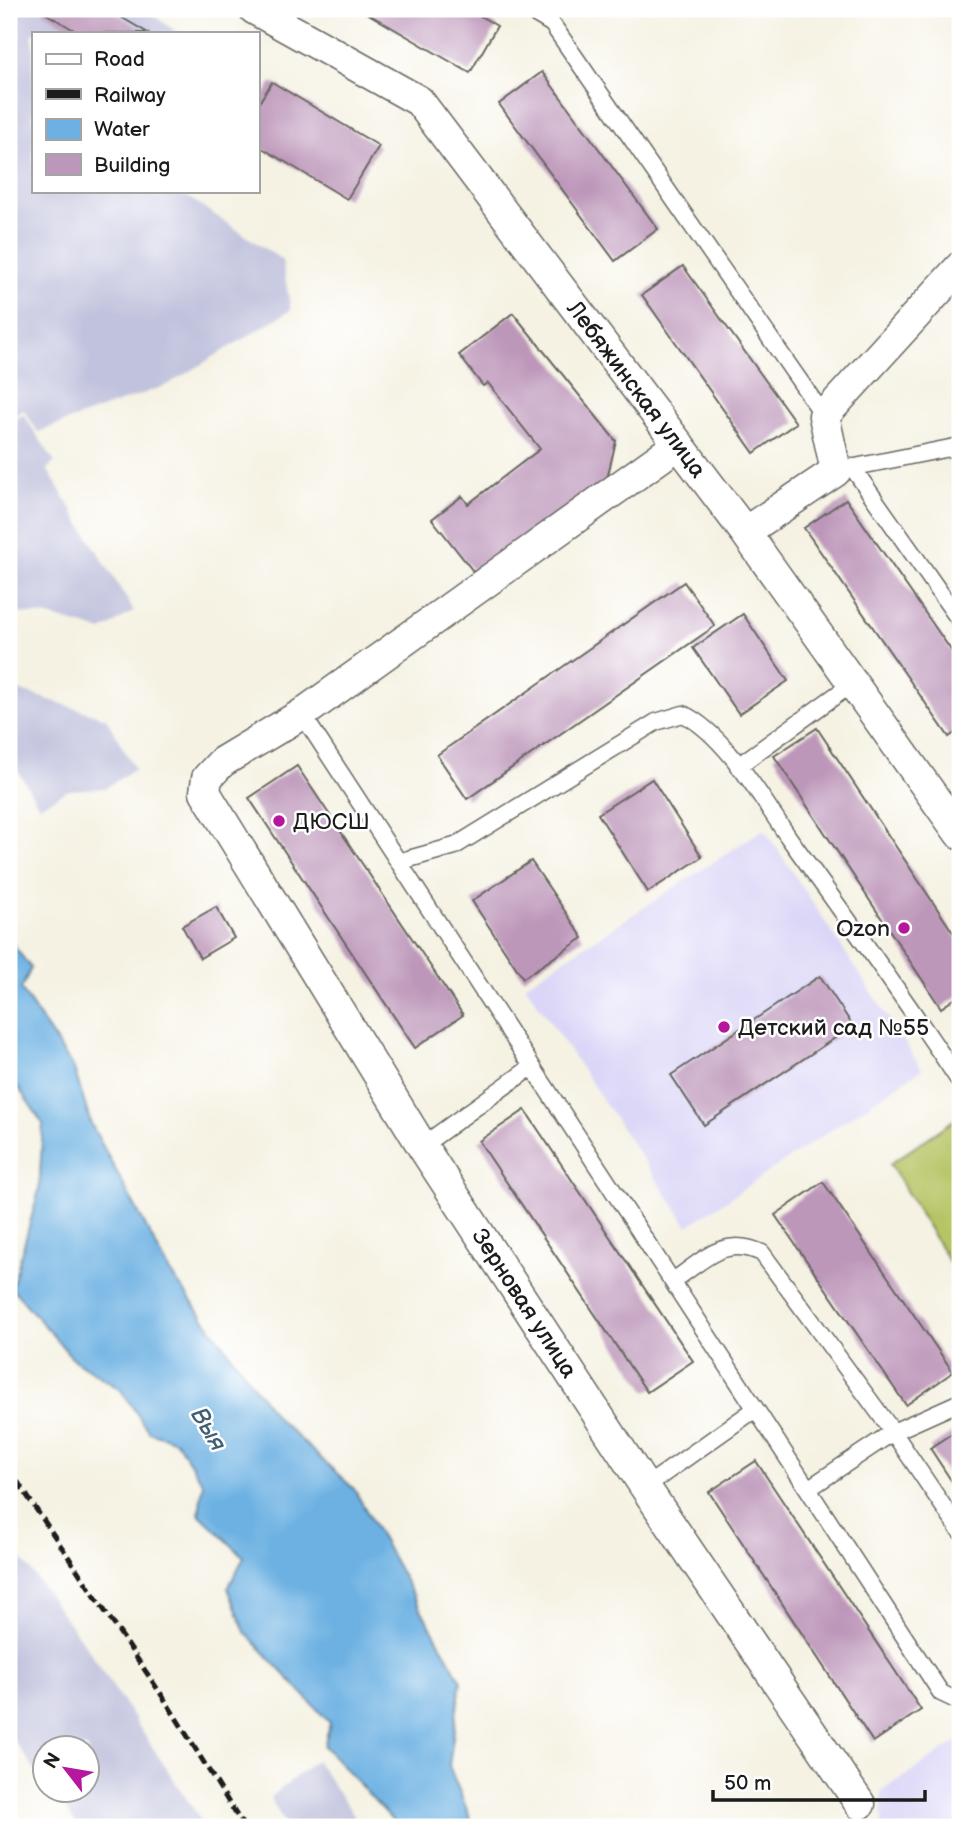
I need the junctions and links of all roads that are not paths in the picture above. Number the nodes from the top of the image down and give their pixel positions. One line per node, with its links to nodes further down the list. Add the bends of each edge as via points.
1 (254, 9): 5 (street, Лебяжинская улица, via 419,101)
2 (527, 9): 4 (lane, via 552,24)
3 (960, 267): 4 (street)
4 (824, 416): 7 (street)
5 (679, 444): 8 (street, Лебяжинская улица); 11 (street)
6 (960, 446): 7 (lane)
7 (844, 469): 8 (street); 9 (lane)
8 (746, 532): 10 (street, Лебяжинская улица)
9 (960, 621)
10 (853, 683): 12 (lane); 13 (street, Лебяжинская улица)
11 (302, 714): 14 (lane); 18 (street, Зерновая улица, via 222,762 207,778 205,792)
12 (738, 766): 14 (lane, via 701,722 683,714 656,722 455,846); 15 (lane)
13 (960, 834)
14 (398, 862): 16 (lane)
15 (955, 1062): 17 (lane)
16 (530, 1068): 18 (lane); 19 (lane)
17 (960, 1082)
18 (422, 1146): 23 (street, Зерновая улица)
19 (673, 1281): 21 (lane); 22 (lane, via 723,1247 745,1245 762,1253)
20 (960, 1402): 22 (lane)
21 (754, 1410): 23 (lane); 24 (lane)
22 (893, 1432): 24 (lane); 25 (lane)
23 (645, 1487): 27 (street, Зерновая улица)
24 (808, 1489): 26 (lane, via 941,1693)
25 (960, 1531)
26 (960, 1702)
27 (860, 1804)

